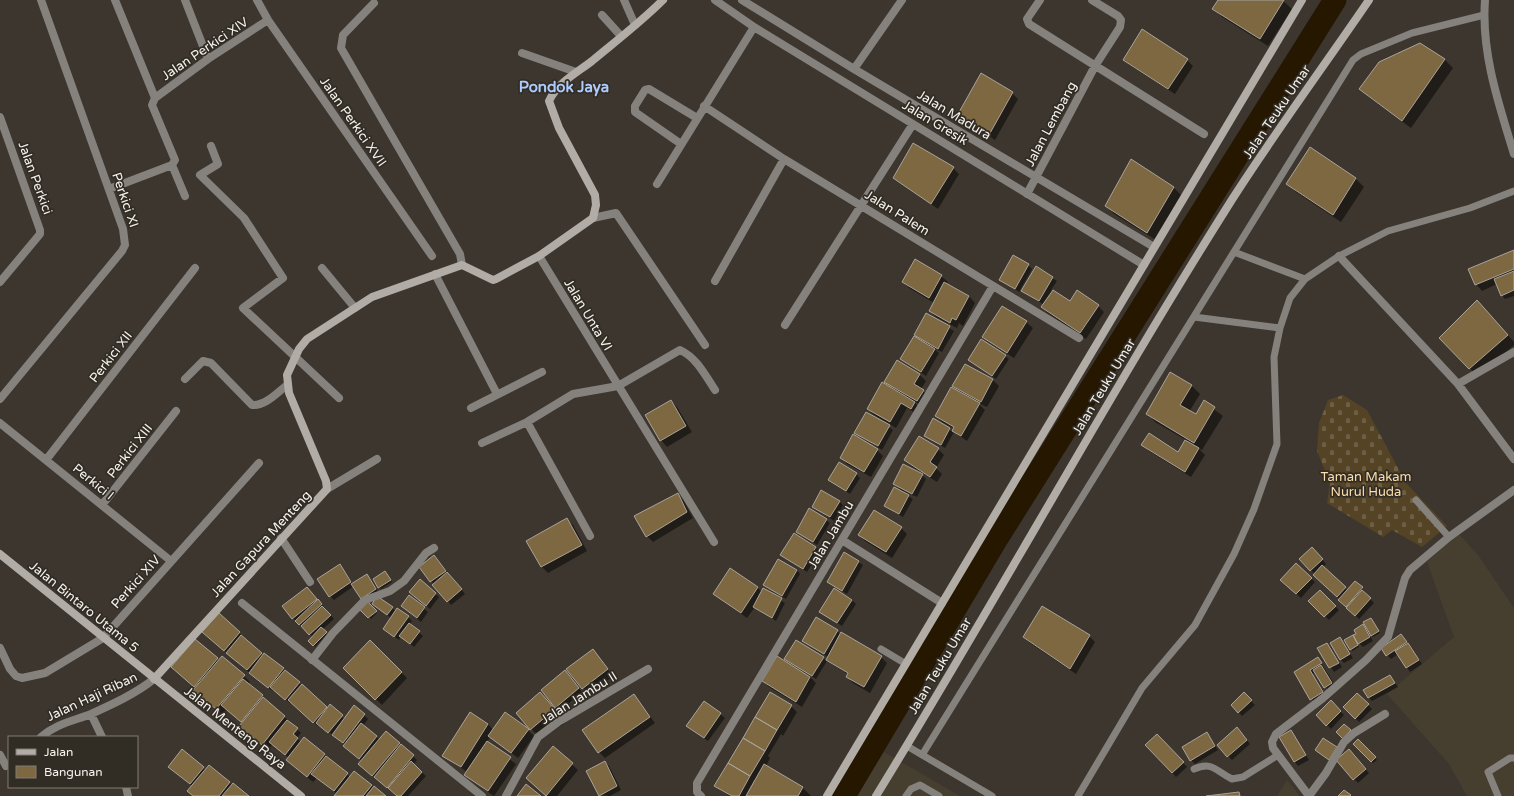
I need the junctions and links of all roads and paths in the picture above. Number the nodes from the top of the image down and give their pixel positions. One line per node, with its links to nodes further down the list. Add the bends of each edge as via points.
1 (41, 0): 40 (street, Perkici XI)
2 (115, 0): 27 (street)
3 (185, 0): 23 (street)
4 (257, 0): 18 (street, Jalan Perkici XVII)
5 (624, 0): 19 (street)
6 (663, 0): 19 (main road)
7 (715, 0): 20 (street, Jalan Gresik)
8 (742, 0): 25 (street, Jalan Madura)
9 (902, 0): 25 (street)
10 (1040, 0): 24 (street, via 1027,19 1029,24)
11 (1092, 0): 24 (street, Jalan Lembang, via 1118,16 1121,22)
12 (1302, 0): 46 (main road)
13 (1369, 0): 112 (main road, Jalan Teuku Umar, via 1234,196 1135,358)
14 (1485, 0): 17 (street)
15 (374, 3): 51 (street, via 344,35 341,48 460,254)
16 (602, 15): 21 (street)
17 (1484, 15): 35 (street, via 1492,84); 47 (lane, via 1412,33 1361,54 1353,60)
18 (268, 20): 23 (street, Jalan Perkici XIV); 48 (street, Jalan Perkici XVII)
19 (635, 25): 21 (main road)
20 (754, 27): 28 (street); 31 (street, Jalan Gresik)
21 (621, 36): 26 (main road)
22 (522, 53): 26 (street)
23 (208, 59): 27 (street, Jalan Perkici XIV)
24 (1095, 66): 32 (street); 38 (street, Jalan Lembang)
25 (854, 69): 38 (street, Jalan Madura)
26 (576, 72): 45 (main road, via 549,101 559,128 595,195)
27 (155, 98): 37 (street, via 152,105)
28 (704, 106): 30 (street); 36 (street, Jalan Palem)
29 (0, 116): 58 (street, Jalan Perkici, via 40,230 40,234)
30 (697, 118): 33 (street); 33 (street, via 648,89 635,106 635,112)
31 (913, 124): 42 (street, Jalan Gresik); 44 (street)
32 (1204, 134)
33 (681, 144): 39 (street)
34 (211, 146): 67 (street, via 218,164 200,175 244,218 283,278 243,308)
35 (1514, 154)
36 (784, 159): 44 (street, Jalan Palem); 57 (street)
37 (174, 162): 40 (street); 43 (street)
38 (1036, 178): 42 (street, Jalan Lembang); 46 (street, Jalan Madura)
39 (657, 184)
40 (109, 188): 76 (street, Perkici XI, via 123,229 122,251)
41 (1514, 191): 50 (lane, via 1470,208 1388,231)
42 (1027, 194): 52 (street, Jalan Gresik)
43 (185, 196)
44 (862, 205): 59 (street, Jalan Palem); 62 (street)
45 (593, 218): 49 (main road); 65 (street, via 616,213)
46 (1154, 247): 52 (main road)
47 (1234, 252): 56 (lane); 61 (lane)
48 (432, 256)
49 (539, 256): 51 (main road, via 496,280); 72 (street, Jalan Unta VI)
50 (1339, 256): 56 (lane); 70 (street)
51 (462, 265): 55 (main road)
52 (1144, 265): 100 (main road)
53 (195, 268): 84 (street, Perkici XII)
54 (322, 268): 60 (street)
55 (435, 274): 60 (main road, via 372,297); 74 (street)
56 (1305, 279): 63 (lane, via 1290,298)
57 (715, 281)
58 (0, 282)
59 (993, 286): 64 (street, Jalan Palem); 93 (street, Jalan Jambu)
60 (355, 308): 67 (main road, via 307,339)
61 (1194, 317): 63 (lane); 115 (lane)
62 (785, 325)
63 (1280, 328): 128 (lane, via 1274,357 1277,444 1254,509 1234,554 1195,625 1142,688)
64 (1079, 338)
65 (705, 345)
66 (1514, 352): 70 (street)
67 (295, 356): 71 (main road); 75 (street)
68 (542, 372): 74 (street)
69 (185, 379): 71 (street, via 203,362 211,362 252,405 258,406)
70 (1458, 384): 83 (street)
71 (287, 385): 86 (main road, Jalan Gapura Menteng)
72 (618, 386): 73 (street, via 680,350 698,364); 79 (street, via 573,394); 94 (street, Jalan Unta VI)
73 (715, 390)
74 (497, 394): 77 (street)
75 (338, 398)
76 (0, 399)
77 (471, 408)
78 (176, 411): 89 (street, Perkici XIII)
79 (527, 422): 81 (street); 90 (street)
80 (0, 423): 84 (street, Perkici I)
81 (482, 443)
82 (377, 459): 86 (street)
83 (1514, 459)
84 (46, 460): 89 (street, Perkici I)
85 (259, 463): 97 (street, Perkici XIV)
86 (327, 489): 92 (main road, Jalan Gapura Menteng)
87 (1514, 490): 91 (street)
88 (1416, 500): 91 (lane)
89 (102, 505): 97 (street, Perkici I)
90 (590, 536)
91 (1449, 537): 113 (street, via 1407,574 1388,637 1323,698 1276,734 1272,742)
92 (281, 538): 98 (street); 107 (main road, Jalan Gapura Menteng)
93 (842, 540): 100 (street); 122 (street, Jalan Jambu, via 697,783 697,792)
94 (714, 542)
95 (434, 548): 104 (street, via 426,553 404,581 390,591 365,600 333,633)
96 (0, 554): 101 (main road, Jalan Bintaro Utama 5)
97 (171, 561): 101 (street, Perkici XIV)
98 (310, 582)
99 (242, 603): 104 (street)
100 (942, 603): 105 (main road)
101 (103, 638): 102 (street, Perkici XIV, via 45,672 22,678 10,669); 107 (main road, Jalan Bintaro Utama 5)
102 (0, 648)
103 (881, 649): 105 (lane)
104 (312, 660): 120 (street)
105 (906, 664): 123 (main road)
106 (648, 669): 121 (street, Jalan Jambu II, via 558,722 538,737)
107 (154, 679): 108 (street, Jalan Haji Riban, via 139,691); 119 (main road, Jalan Menteng Raya)
108 (90, 714): 110 (street, Jalan Haji Riban, via 55,726); 111 (street)
109 (1385, 714): 129 (street, via 1344,742)
110 (42, 736)
111 (101, 736)
112 (907, 746): 115 (lane); 124 (main road, Jalan Teuku Umar)
113 (1276, 752): 118 (lane, via 1243,777 1232,779 1213,766 1202,765); 129 (street)
114 (0, 755): 117 (street)
115 (922, 755): 127 (lane)
116 (1514, 758): 130 (lane, via 1488,772)
117 (5, 767)
118 (1194, 769)
119 (301, 796)
120 (482, 796)
121 (506, 796)
122 (702, 796)
123 (827, 796)
124 (876, 796)
125 (906, 796): 126 (lane, via 911,789 920,785)
126 (939, 796)
127 (992, 796)
128 (1078, 796)
129 (1309, 796)
130 (1498, 796)

